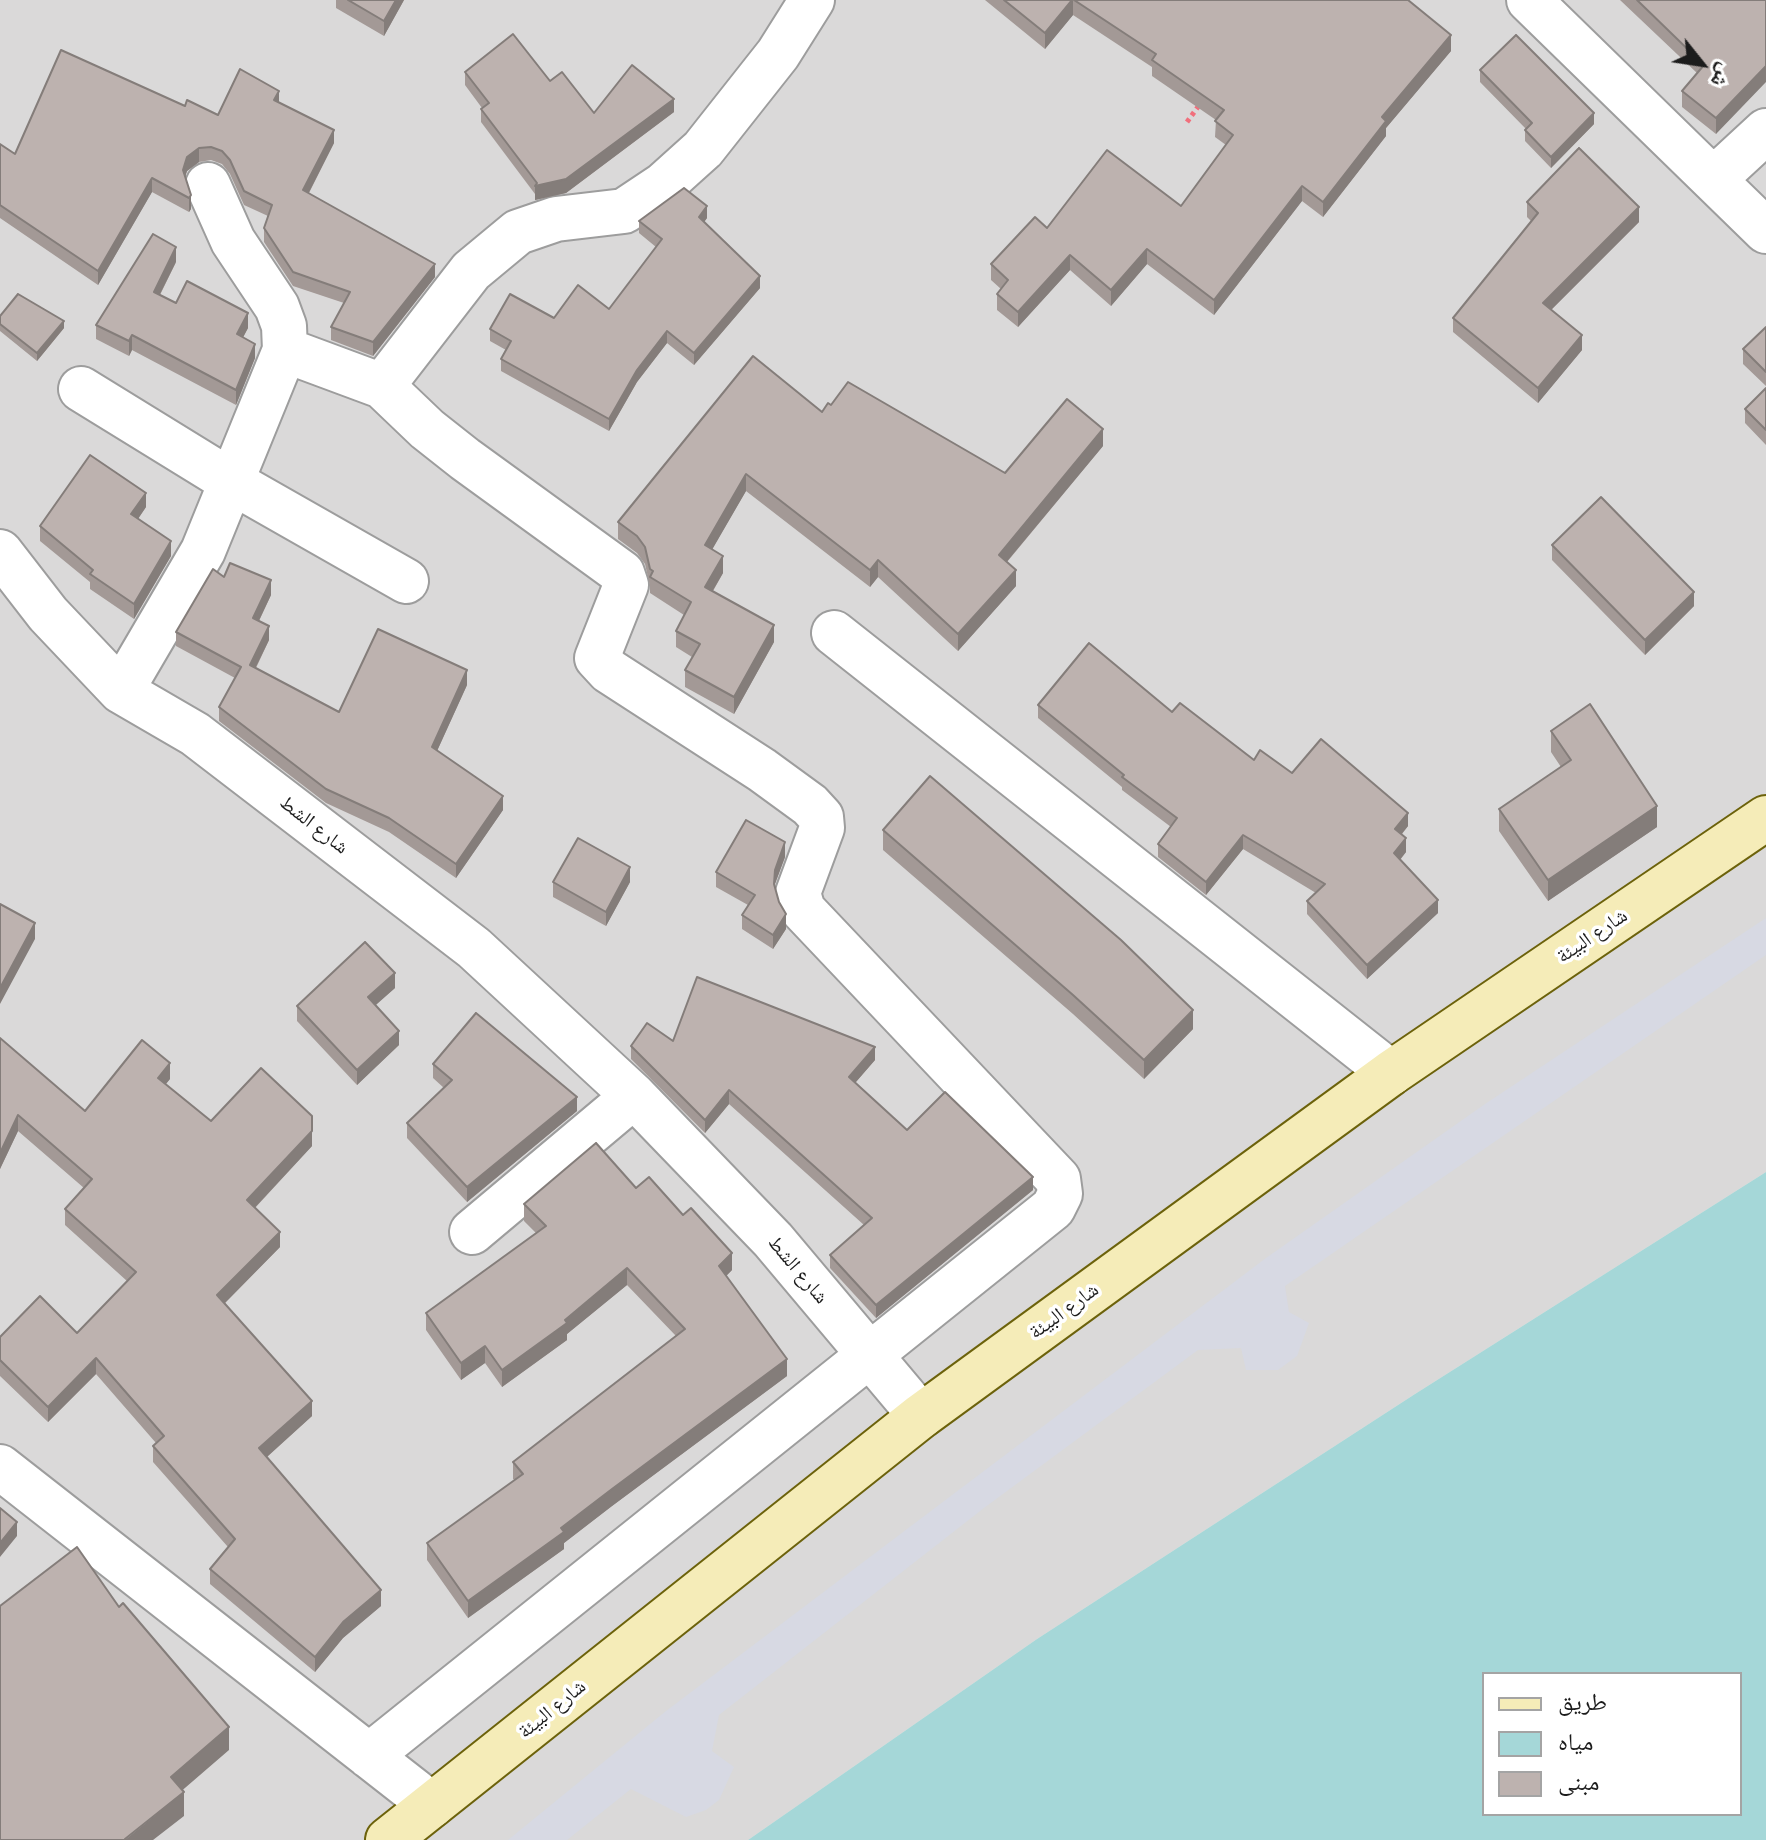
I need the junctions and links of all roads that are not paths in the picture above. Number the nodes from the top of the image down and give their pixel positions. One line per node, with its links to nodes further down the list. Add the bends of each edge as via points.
1 (812, 0): 8 (street, via 778,54 703,149 663,185 624,211 556,219 518,232 471,271)
2 (1529, 0): 4 (street)
3 (1766, 131): 4 (street)
4 (1714, 179): 6 (street)
5 (208, 185): 7 (street, via 233,241 277,307)
6 (1766, 231)
7 (285, 350): 8 (street); 10 (street)
8 (382, 386): 19 (street, via 465,459 622,573 626,585 597,658 609,671 762,770 821,817 822,828 798,893 803,910 1058,1179 1060,1194 1053,1208)
9 (81, 389): 10 (street)
10 (232, 482): 12 (street); 14 (street, via 203,551)
11 (0, 552): 14 (street, شارع الشط, via 48,614)
12 (406, 581)
13 (834, 633): 16 (street)
14 (121, 691): 17 (street, شارع الشط, via 195,734 474,948)
15 (1766, 818): 16 (main road, شارع البيئة)
16 (1391, 1073): 20 (main road, شارع البيئة)
17 (634, 1096): 18 (street); 19 (street, شارع الشط, via 773,1240)
18 (472, 1232)
19 (868, 1355): 20 (street, شارع الشط); 22 (street)
20 (921, 1416): 23 (main road, شارع البيئة)
21 (0, 1467): 22 (street)
22 (369, 1756): 23 (street)
23 (432, 1805): 24 (main road, شارع البيئة)
24 (388, 1840)

